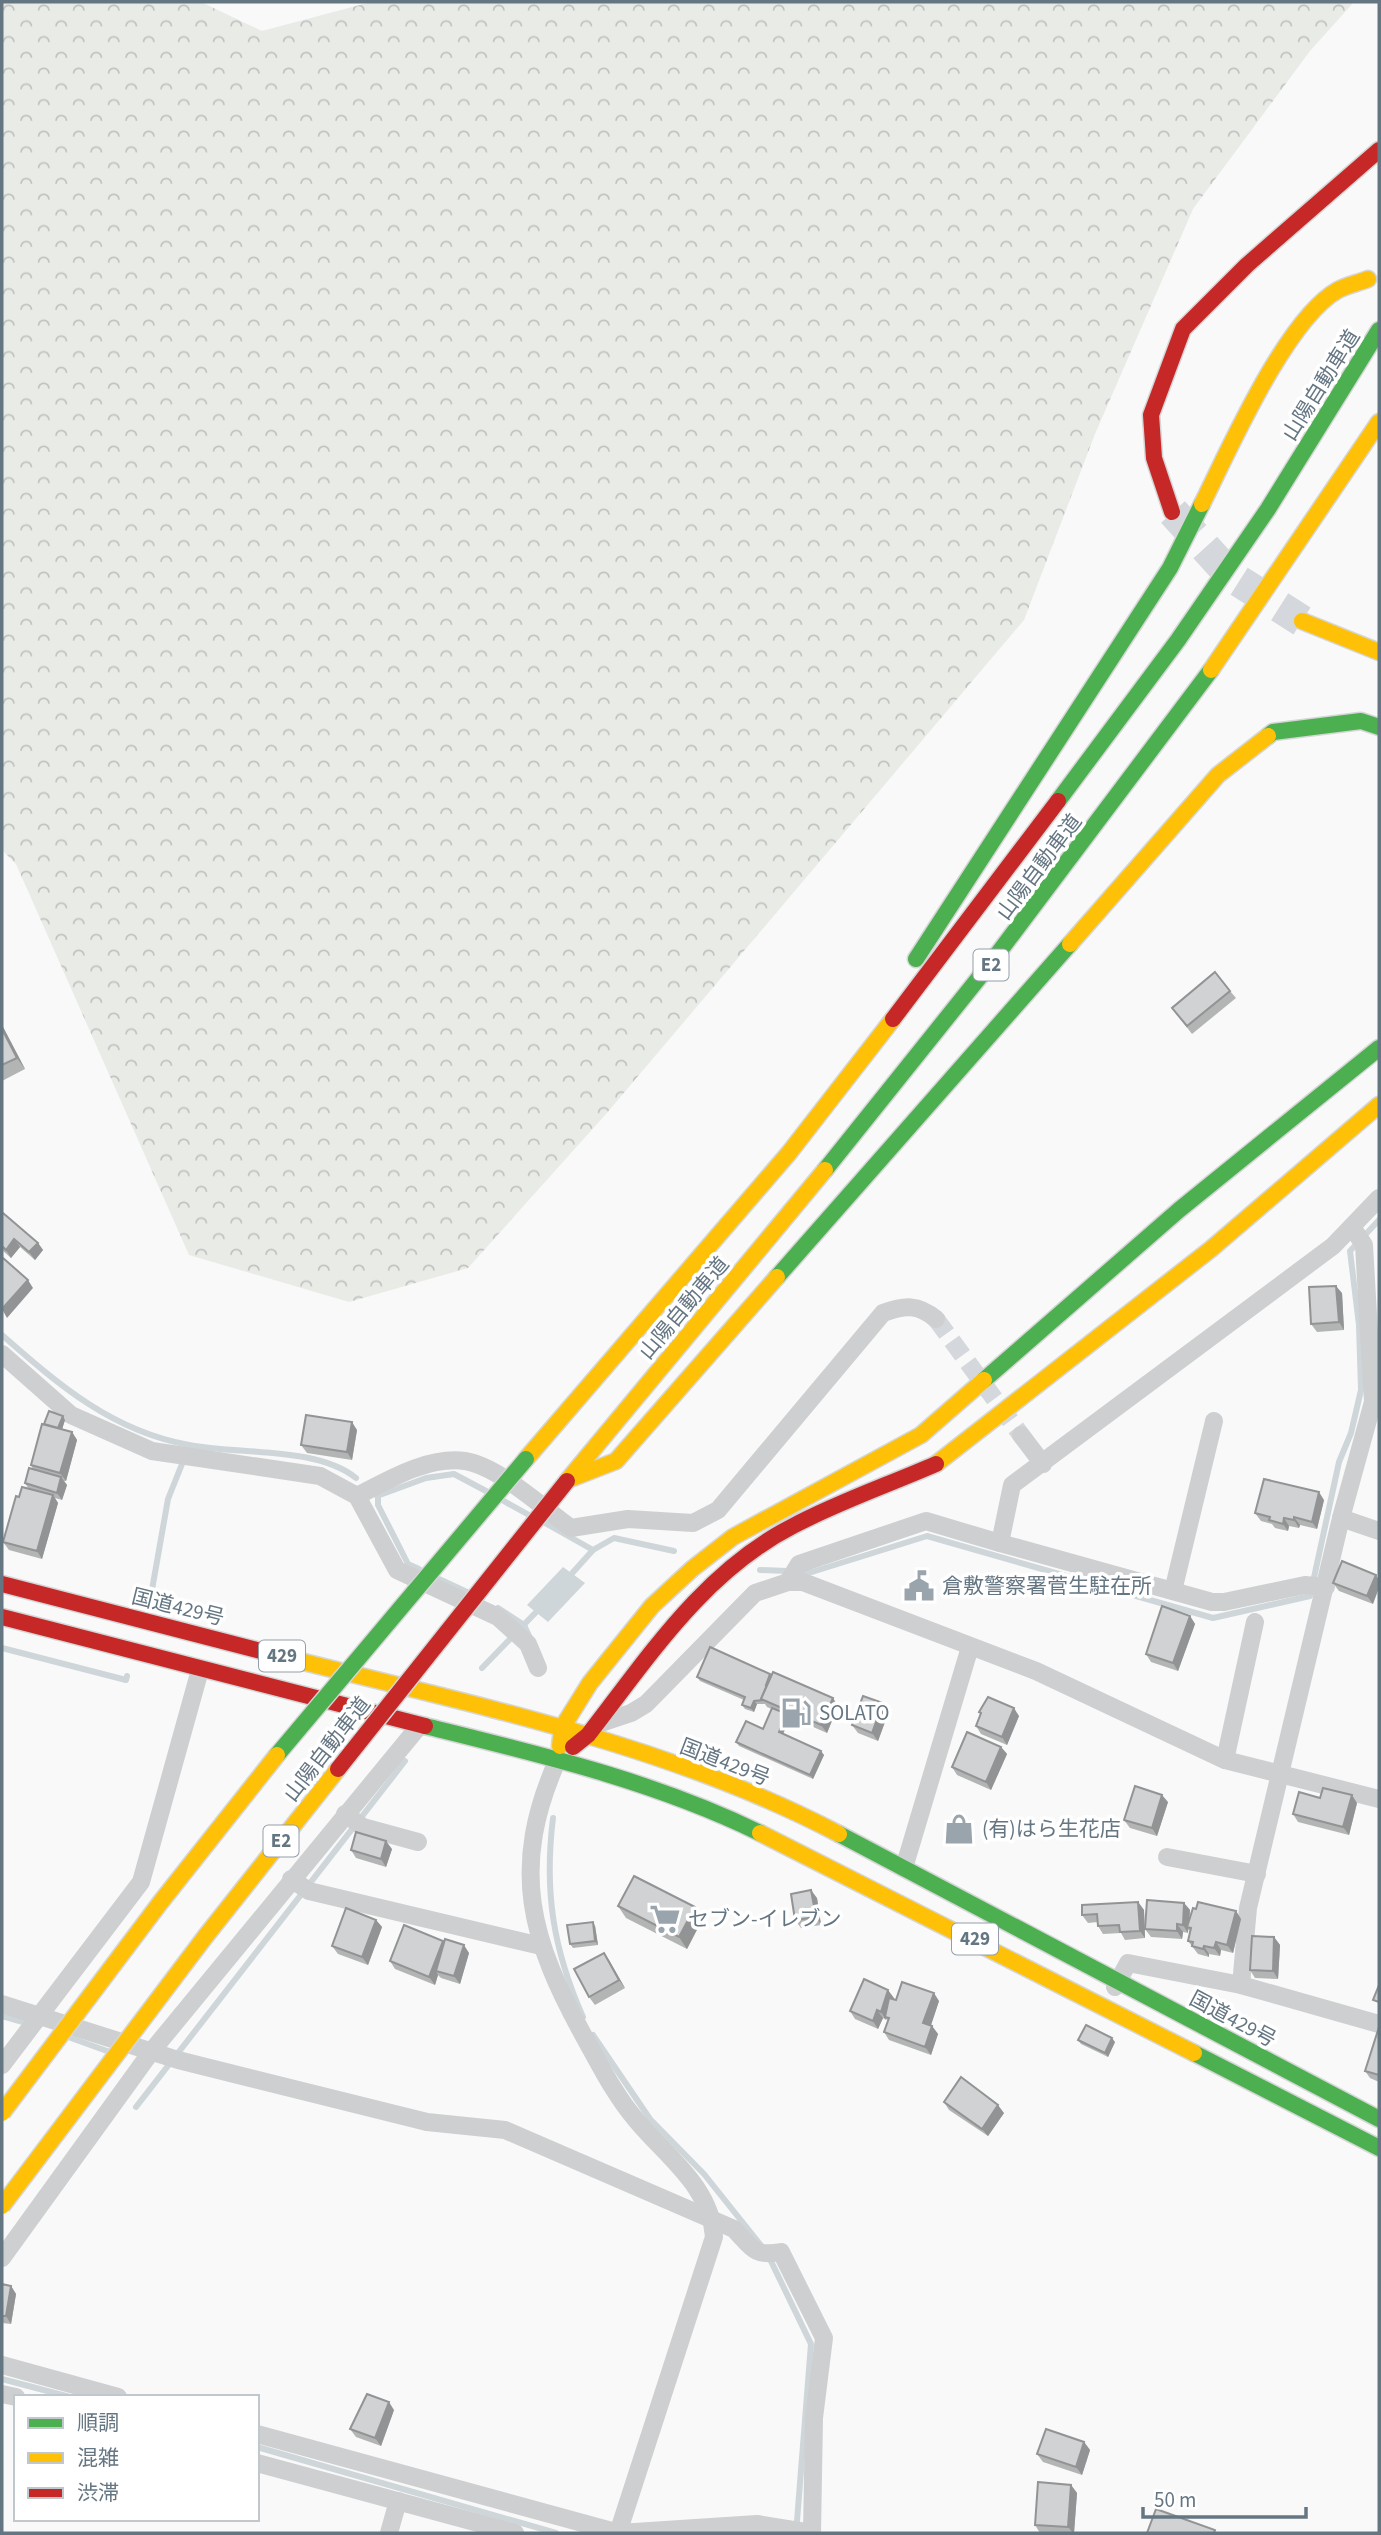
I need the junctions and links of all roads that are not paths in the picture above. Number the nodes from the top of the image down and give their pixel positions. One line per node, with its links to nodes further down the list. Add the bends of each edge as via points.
1 (1379, 150): 5 (highway, via 1247,265 1184,329 1151,415 1154,458)
2 (1368, 279): 11 (highway, via 1336,291 1310,316 1266,376 1170,568)
3 (1379, 330): 11 (highway, 山陽自動車道 / E2, via 1268,509 1178,640)
4 (1379, 422): 19 (highway, 山陽自動車道 / E2, via 1217,666 1024,922 838,1156)
5 (1172, 512)
6 (1302, 621): 7 (highway)
7 (1379, 652)
8 (1379, 727): 19 (highway, via 1361,721 1273,732 1218,775 617,1461)
9 (1379, 1048): 34 (highway, via 1179,1210 921,1435 733,1537 692,1569 620,1644)
10 (1379, 1105): 35 (highway, via 1211,1249 943,1461 792,1526 753,1551 709,1586 676,1621)
11 (789, 1153): 55 (highway, 山陽自動車道 / E2, bridge, via 300,1726)
12 (1379, 1198): 13 (street)
13 (1358, 1236): 18 (street, via 1322,1254); 21 (street, via 1373,1402)
14 (936, 1319): 20 (street, via 923,1308 903,1305 883,1313 718,1510 693,1523 628,1519 571,1528 487,1468 465,1461 437,1462)
15 (2, 1354): 20 (street, via 71,1415 152,1451 320,1476)
16 (1214, 1421): 27 (street)
17 (1021, 1435): 18 (street)
18 (1043, 1464): 23 (street, via 1012,1485)
19 (567, 1480): 58 (highway, 山陽自動車道 / E2, bridge, via 205,1937)
20 (356, 1496): 31 (street, via 397,1570 498,1617 528,1644)
21 (1341, 1518): 22 (street); 26 (street)
22 (1379, 1531)
23 (1000, 1543): 24 (street, via 926,1521 842,1547); 27 (street)
24 (791, 1576): 30 (street); 35 (street, via 755,1593 646,1704)
25 (2, 1584): 34 (highway, 国道429号 / 429)
26 (1315, 1586): 27 (street, via 1224,1602); 38 (street)
27 (1173, 1591)
28 (2, 1617): 32 (highway, 429)
29 (1255, 1622): 37 (street)
30 (970, 1647): 37 (street, via 1036,1671); 43 (street)
31 (538, 1668)
32 (200, 1670): 33 (highway, 429); 51 (street, via 141,1882)
33 (420, 1725): 36 (highway, 429); 40 (street)
34 (562, 1728): 35 (highway, 国道429号 / 429); 36 (highway)
35 (592, 1730): 36 (highway); 43 (highway, 国道429号 / 429, via 747,1791)
36 (558, 1759): 46 (street, via 540,1800 531,1854 531,1900); 50 (highway, 429, via 734,1820)
37 (1226, 1760): 38 (street)
38 (1281, 1775): 39 (street); 44 (street)
39 (1379, 1799)
40 (353, 1820): 41 (street); 45 (street)
41 (418, 1842)
42 (1167, 1857): 44 (street)
43 (904, 1868): 47 (highway, 国道429号 / 429)
44 (1257, 1874): 48 (street, via 1248,1908)
45 (300, 1885): 46 (street); 53 (street)
46 (541, 1946): 59 (street, via 562,1997 608,2080 635,2119 702,2194)
47 (1118, 1982): 48 (street, via 1128,1963); 50 (street); 56 (highway, 国道429号 / 429)
48 (1241, 1985): 52 (street)
49 (2, 2004): 51 (street)
50 (1105, 2005): 57 (highway, 429)
51 (39, 2014): 53 (street); 54 (street)
52 (1379, 2024)
53 (165, 2056): 59 (street, via 427,2122 505,2130); 60 (street)
54 (2, 2065)
55 (2, 2113)
56 (1379, 2119)
57 (1379, 2148)
58 (2, 2206)
59 (713, 2219): 68 (street, via 714,2237); 69 (street, via 734,2229 756,2252 781,2252 824,2338 814,2418)
60 (2, 2258)
61 (2, 2365): 62 (street)
62 (111, 2395)
63 (259, 2435): 68 (street)
64 (259, 2464): 65 (street)
65 (398, 2501): 66 (street); 67 (street)
66 (389, 2533)
67 (515, 2533)
68 (619, 2533): 69 (street, via 757,2524)
69 (812, 2533)

